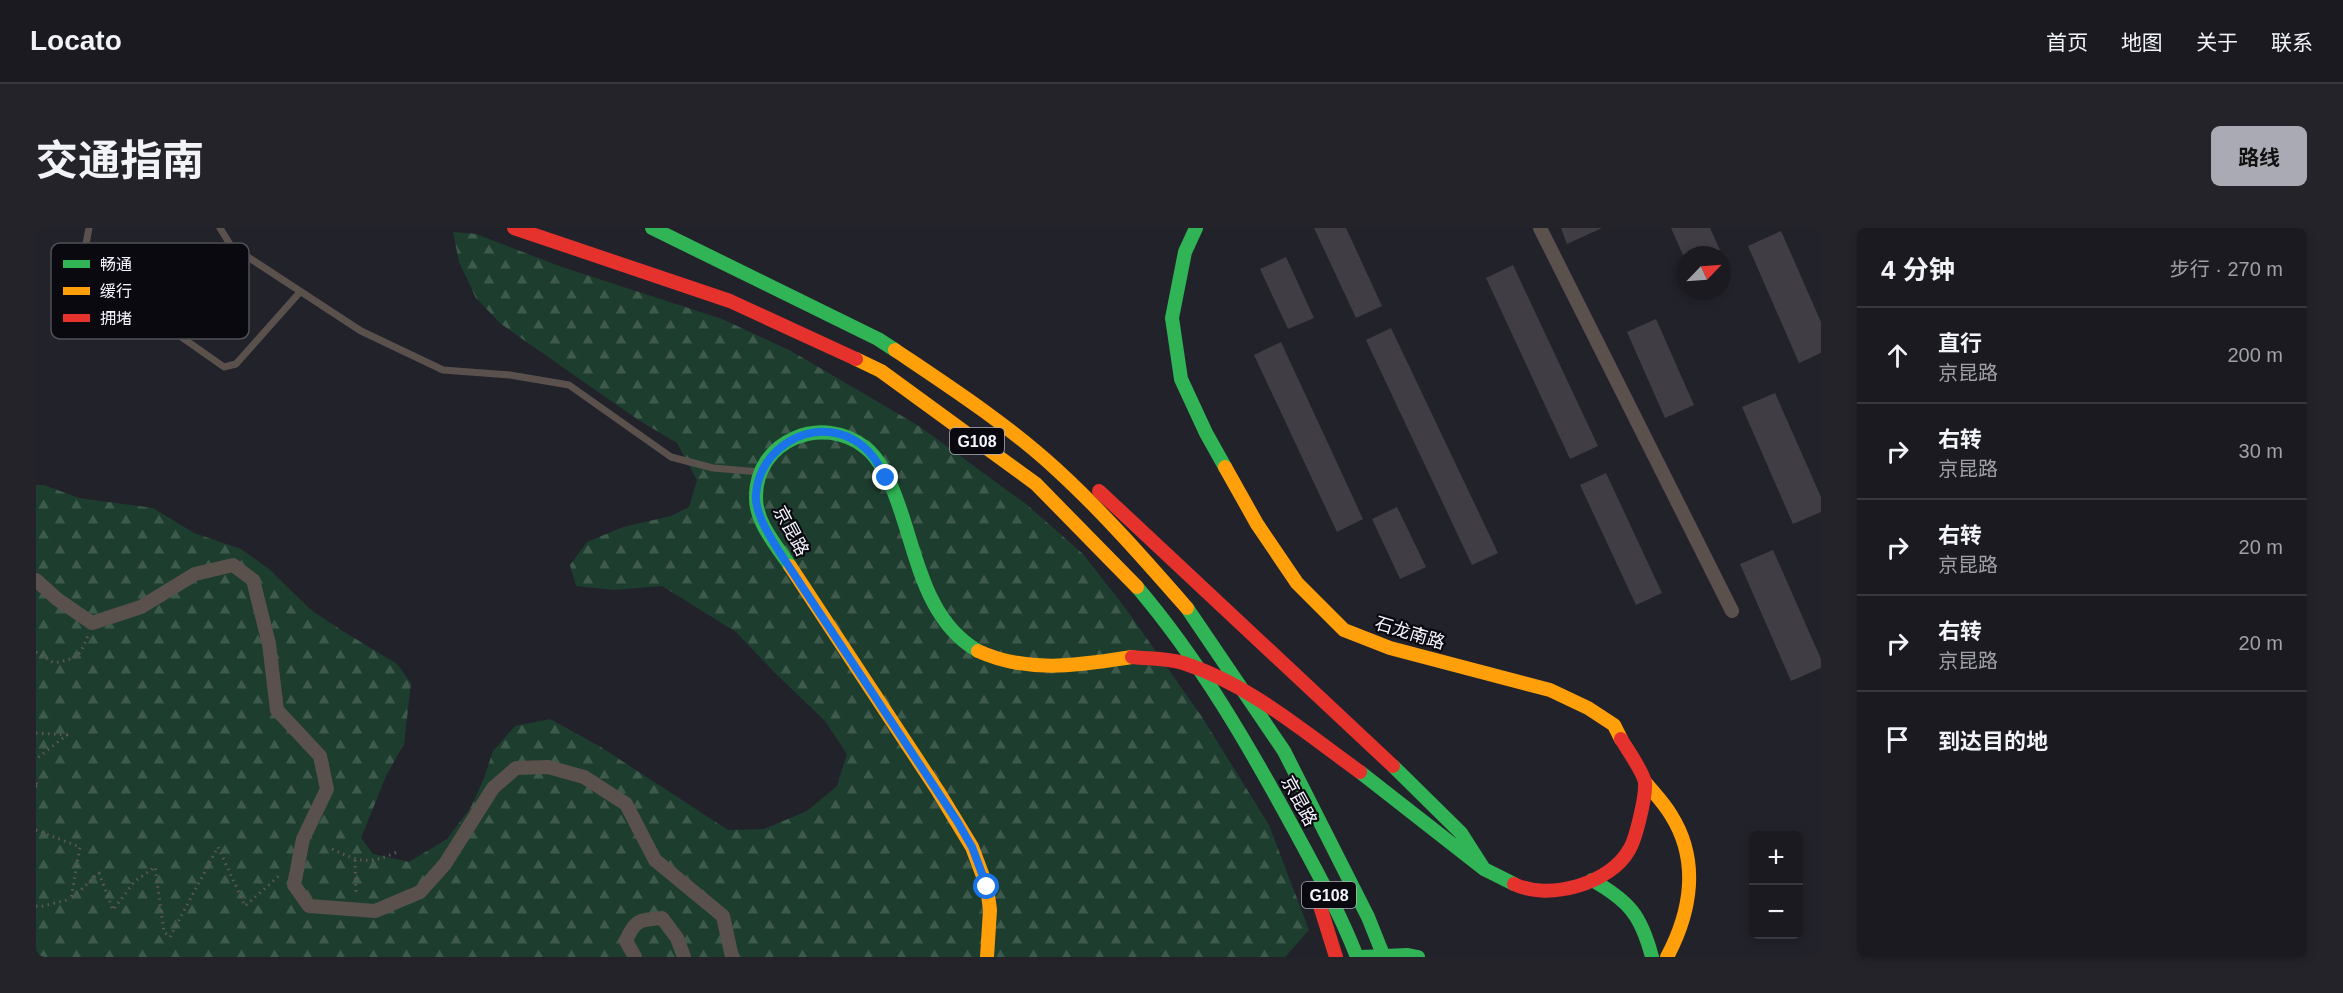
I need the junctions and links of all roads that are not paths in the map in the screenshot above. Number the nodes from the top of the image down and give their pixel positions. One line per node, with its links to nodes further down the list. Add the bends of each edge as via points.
1 (89, 228): 7 (lane)
2 (220, 228): 8 (lane)
3 (514, 228): 18 (main road, 京昆路 / G108, via 730,301 882,371 1036,484 1120,568 1171,627 1255,757)
4 (652, 228): 12 (main road, 京昆路 / G108, via 878,339)
5 (1196, 228): 16 (main road, 石龙南路, via 1185,252 1172,318 1181,379 1257,525 1296,583 1344,630 1390,648 1550,690 1588,708 1614,725)
6 (1540, 228): 15 (street)
7 (86, 243)
8 (229, 243)
9 (249, 258): 10 (lane)
10 (300, 292): 11 (lane, via 236,364 224,367); 13 (lane, via 361,331 443,370 510,375 569,386 672,457 713,468)
11 (184, 339)
12 (966, 398): 20 (main road, via 1002,408 1064,458 1391,764 1461,833); 28 (main road, 京昆路 / G108, via 1054,468 1125,537 1196,618 1284,751 1368,917)
13 (761, 472): 20 (main road, 京昆路, bridge, via 776,450 799,435 826,431 853,439 873,455 886,478 933,604 952,630 976,650 1032,666 1132,657 1180,662 1214,674 1360,772); 25 (main road, 京昆路, via 755,496 764,525 972,847 987,887)
14 (36, 580): 24 (street, via 92,623 141,607 195,574 233,565 253,580 269,644 277,711 320,756 327,789 303,839 294,885 309,906 375,911 420,892 445,864 493,788 516,768 548,767 584,777 626,804 655,860 723,916)
15 (1732, 611)
16 (1645, 782): 17 (main road); 21 (main road, via 1629,851); 31 (main road, via 1674,819 1688,858 1689,908)
17 (1660, 825)
18 (1298, 834): 26 (main road); 27 (main road, 京昆路 / G108)
19 (1675, 862): 30 (main road, via 1676,908)
20 (1484, 869): 21 (main road, via 1522,888 1550,891)
21 (1592, 880): 30 (main road, via 1634,909 1644,927)
22 (635, 957): 23 (street, via 626,941 632,927 640,920 662,918 677,938)
23 (684, 957)
24 (732, 957)
25 (987, 957)
26 (1336, 957)
27 (1359, 957): 29 (main road, bridge)
28 (1384, 957)
29 (1418, 957)
30 (1652, 957)
31 (1667, 957)

